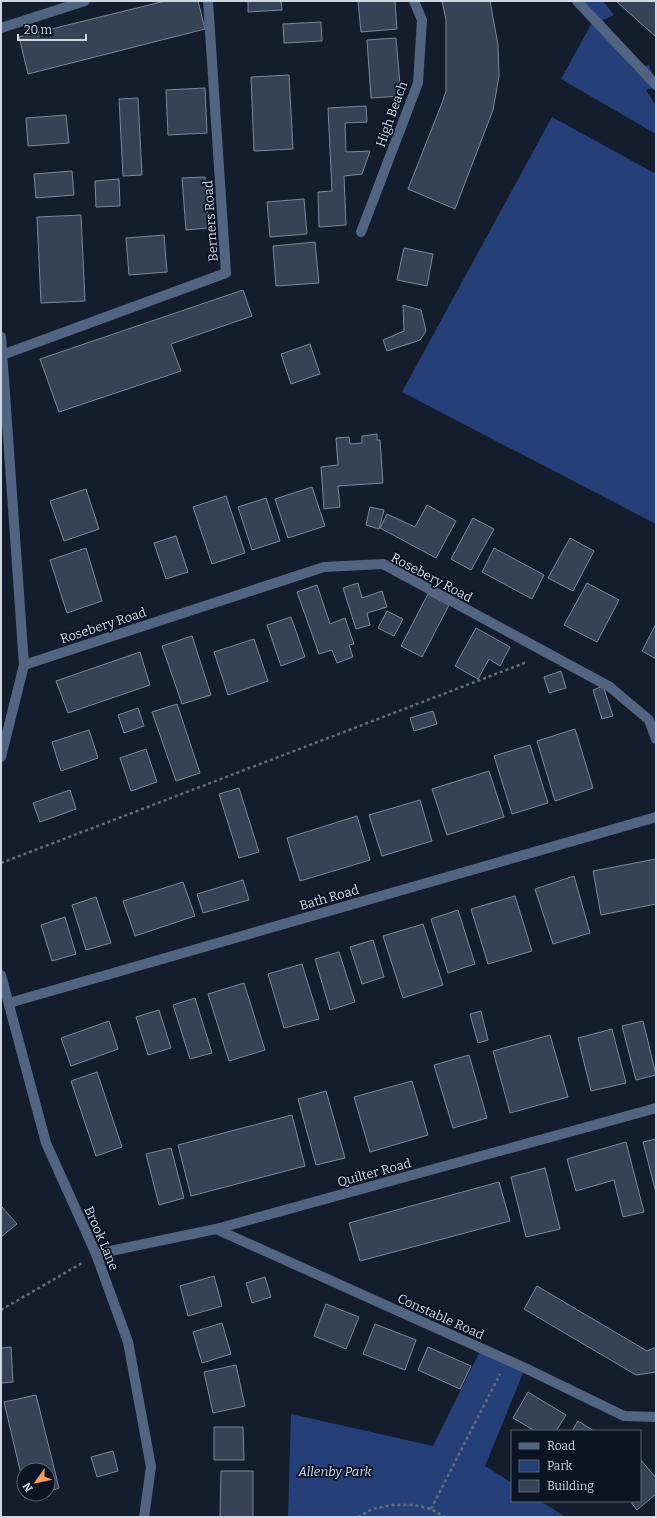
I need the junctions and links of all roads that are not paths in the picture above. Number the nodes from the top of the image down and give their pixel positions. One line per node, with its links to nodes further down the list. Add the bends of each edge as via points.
1 (85, 1): 5 (street)
2 (208, 1): 9 (street, Berners Road, via 226,273)
3 (414, 1): 7 (street, High Beach, via 422,20 418,83)
4 (577, 1): 6 (street)
5 (1, 28)
6 (656, 85)
7 (361, 232)
8 (1, 336): 9 (street)
9 (2, 355): 10 (street)
10 (24, 665): 11 (street, Rosebery Road, via 324,566 383,564 610,687 649,720); 12 (street)
11 (656, 738)
12 (1, 757)
13 (656, 817): 15 (street, Bath Road)
14 (1, 975): 15 (street, Brook Lane)
15 (9, 1003): 18 (street, Brook Lane, via 46,1143)
16 (656, 1108): 17 (street, Quilter Road)
17 (216, 1229): 18 (street, Quilter Road); 19 (street, Constable Road, via 525,1368 624,1416)
18 (96, 1254): 20 (street, Brook Lane, via 130,1350 151,1466)
19 (656, 1416)
20 (144, 1517)

